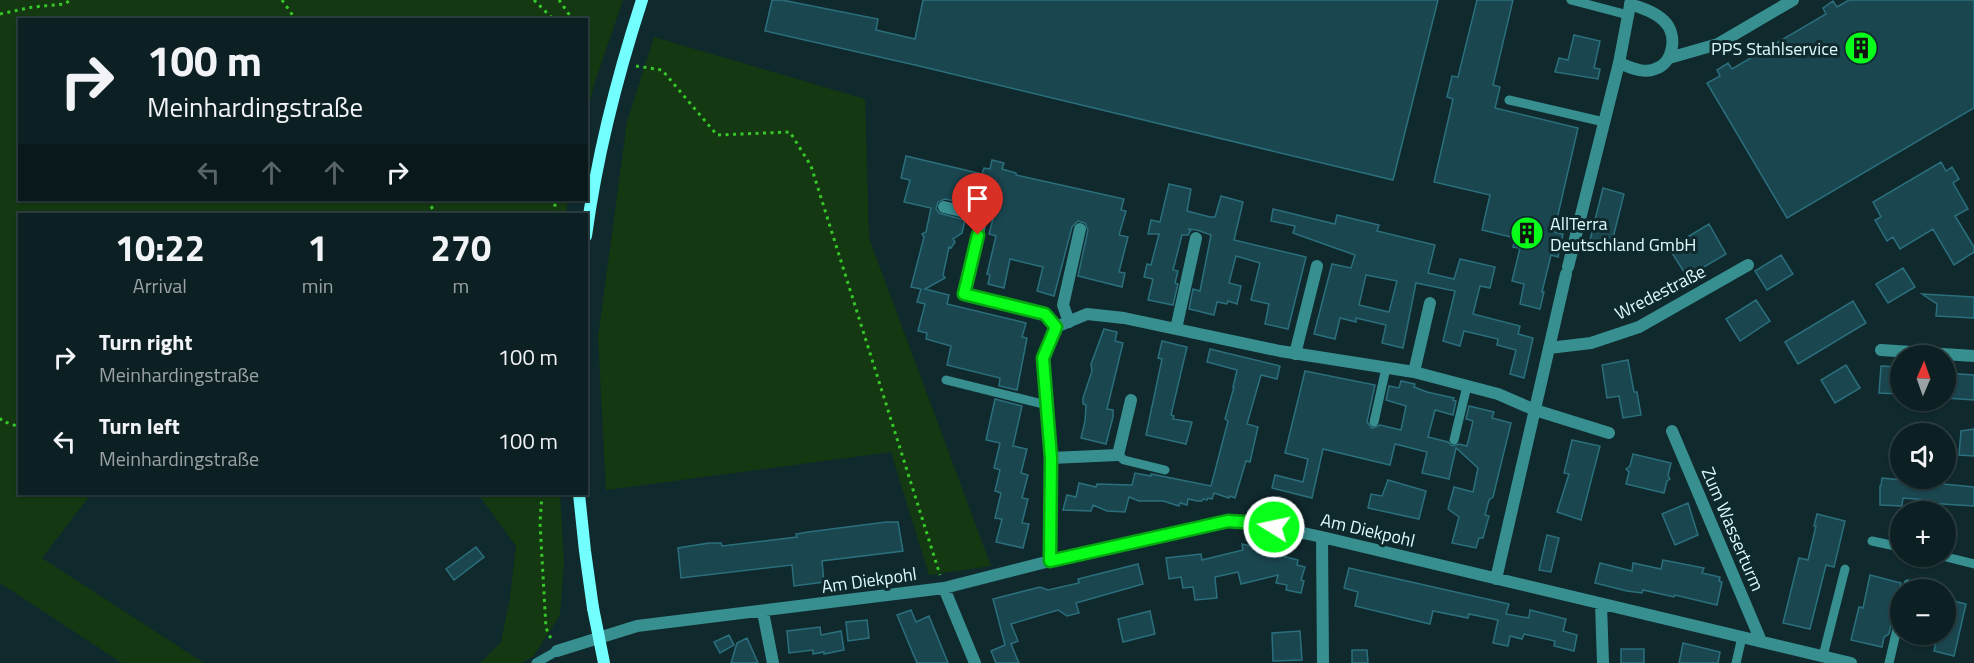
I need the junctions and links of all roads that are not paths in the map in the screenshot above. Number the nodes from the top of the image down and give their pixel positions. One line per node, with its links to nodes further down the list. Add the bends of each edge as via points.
1 (642, 0): 10 (main road, via 622,63)
2 (1571, 0): 4 (lane)
3 (1793, 0): 5 (street, via 1718,45)
4 (1630, 6): 5 (street, via 1646,9 1671,29); 6 (street)
5 (1669, 58): 6 (street, via 1655,70 1643,71)
6 (1618, 63): 8 (street)
7 (1509, 100): 8 (lane)
8 (1604, 122): 19 (street)
9 (944, 207): 17 (street, via 982,216 964,294 1045,314)
10 (588, 222)
11 (1080, 229): 16 (street, via 1063,305)
12 (1196, 238): 18 (street)
13 (1748, 265): 19 (street, Wredestraße, via 1639,327 1591,343)
14 (1317, 266): 21 (street)
15 (1430, 303): 24 (street)
16 (1069, 322): 17 (street); 18 (street, via 1087,314)
17 (1056, 327): 28 (street, via 1043,358)
18 (1176, 329): 21 (street)
19 (1550, 348): 29 (street)
20 (1881, 350): 22 (street)
21 (1295, 354): 23 (street)
22 (1974, 356)
23 (1386, 368): 24 (street); 30 (lane)
24 (1414, 372): 26 (street)
25 (946, 380): 28 (lane)
26 (1467, 386): 29 (street); 33 (lane)
27 (1131, 400): 34 (street)
28 (1047, 405): 35 (street)
29 (1535, 410): 32 (street); 45 (street)
30 (1374, 422)
31 (1672, 431): 50 (street, Zum Wasserturm)
32 (1609, 433)
33 (1454, 440)
34 (1118, 455): 35 (street); 36 (lane)
35 (1051, 458): 42 (street)
36 (1165, 470)
37 (579, 495): 55 (main road, bridge)
38 (1322, 537): 42 (street, Am Diekpohl, via 1228,521); 45 (street, Am Diekpohl); 58 (street)
39 (1872, 541): 40 (lane)
40 (1890, 545)
41 (1956, 560): 43 (lane)
42 (1050, 561): 46 (street, Am Diekpohl)
43 (1974, 564)
44 (1845, 570): 53 (lane)
45 (1496, 579): 47 (street, Am Diekpohl)
46 (944, 588): 48 (street, Am Diekpohl); 57 (street)
47 (1601, 604): 49 (street, Am Diekpohl); 59 (street)
48 (764, 612): 52 (street, Am Diekpohl, via 637,626); 56 (street)
49 (1742, 637): 50 (street, Am Diekpohl); 60 (lane)
50 (1761, 641): 53 (street, Am Diekpohl)
51 (1893, 645): 62 (lane)
52 (557, 651): 54 (lane)
53 (1822, 656): 61 (street, Am Diekpohl)
54 (536, 663)
55 (604, 663)
56 (773, 663)
57 (975, 663)
58 (1323, 663)
59 (1603, 663)
60 (1736, 663)
61 (1851, 663)
62 (1889, 663)

